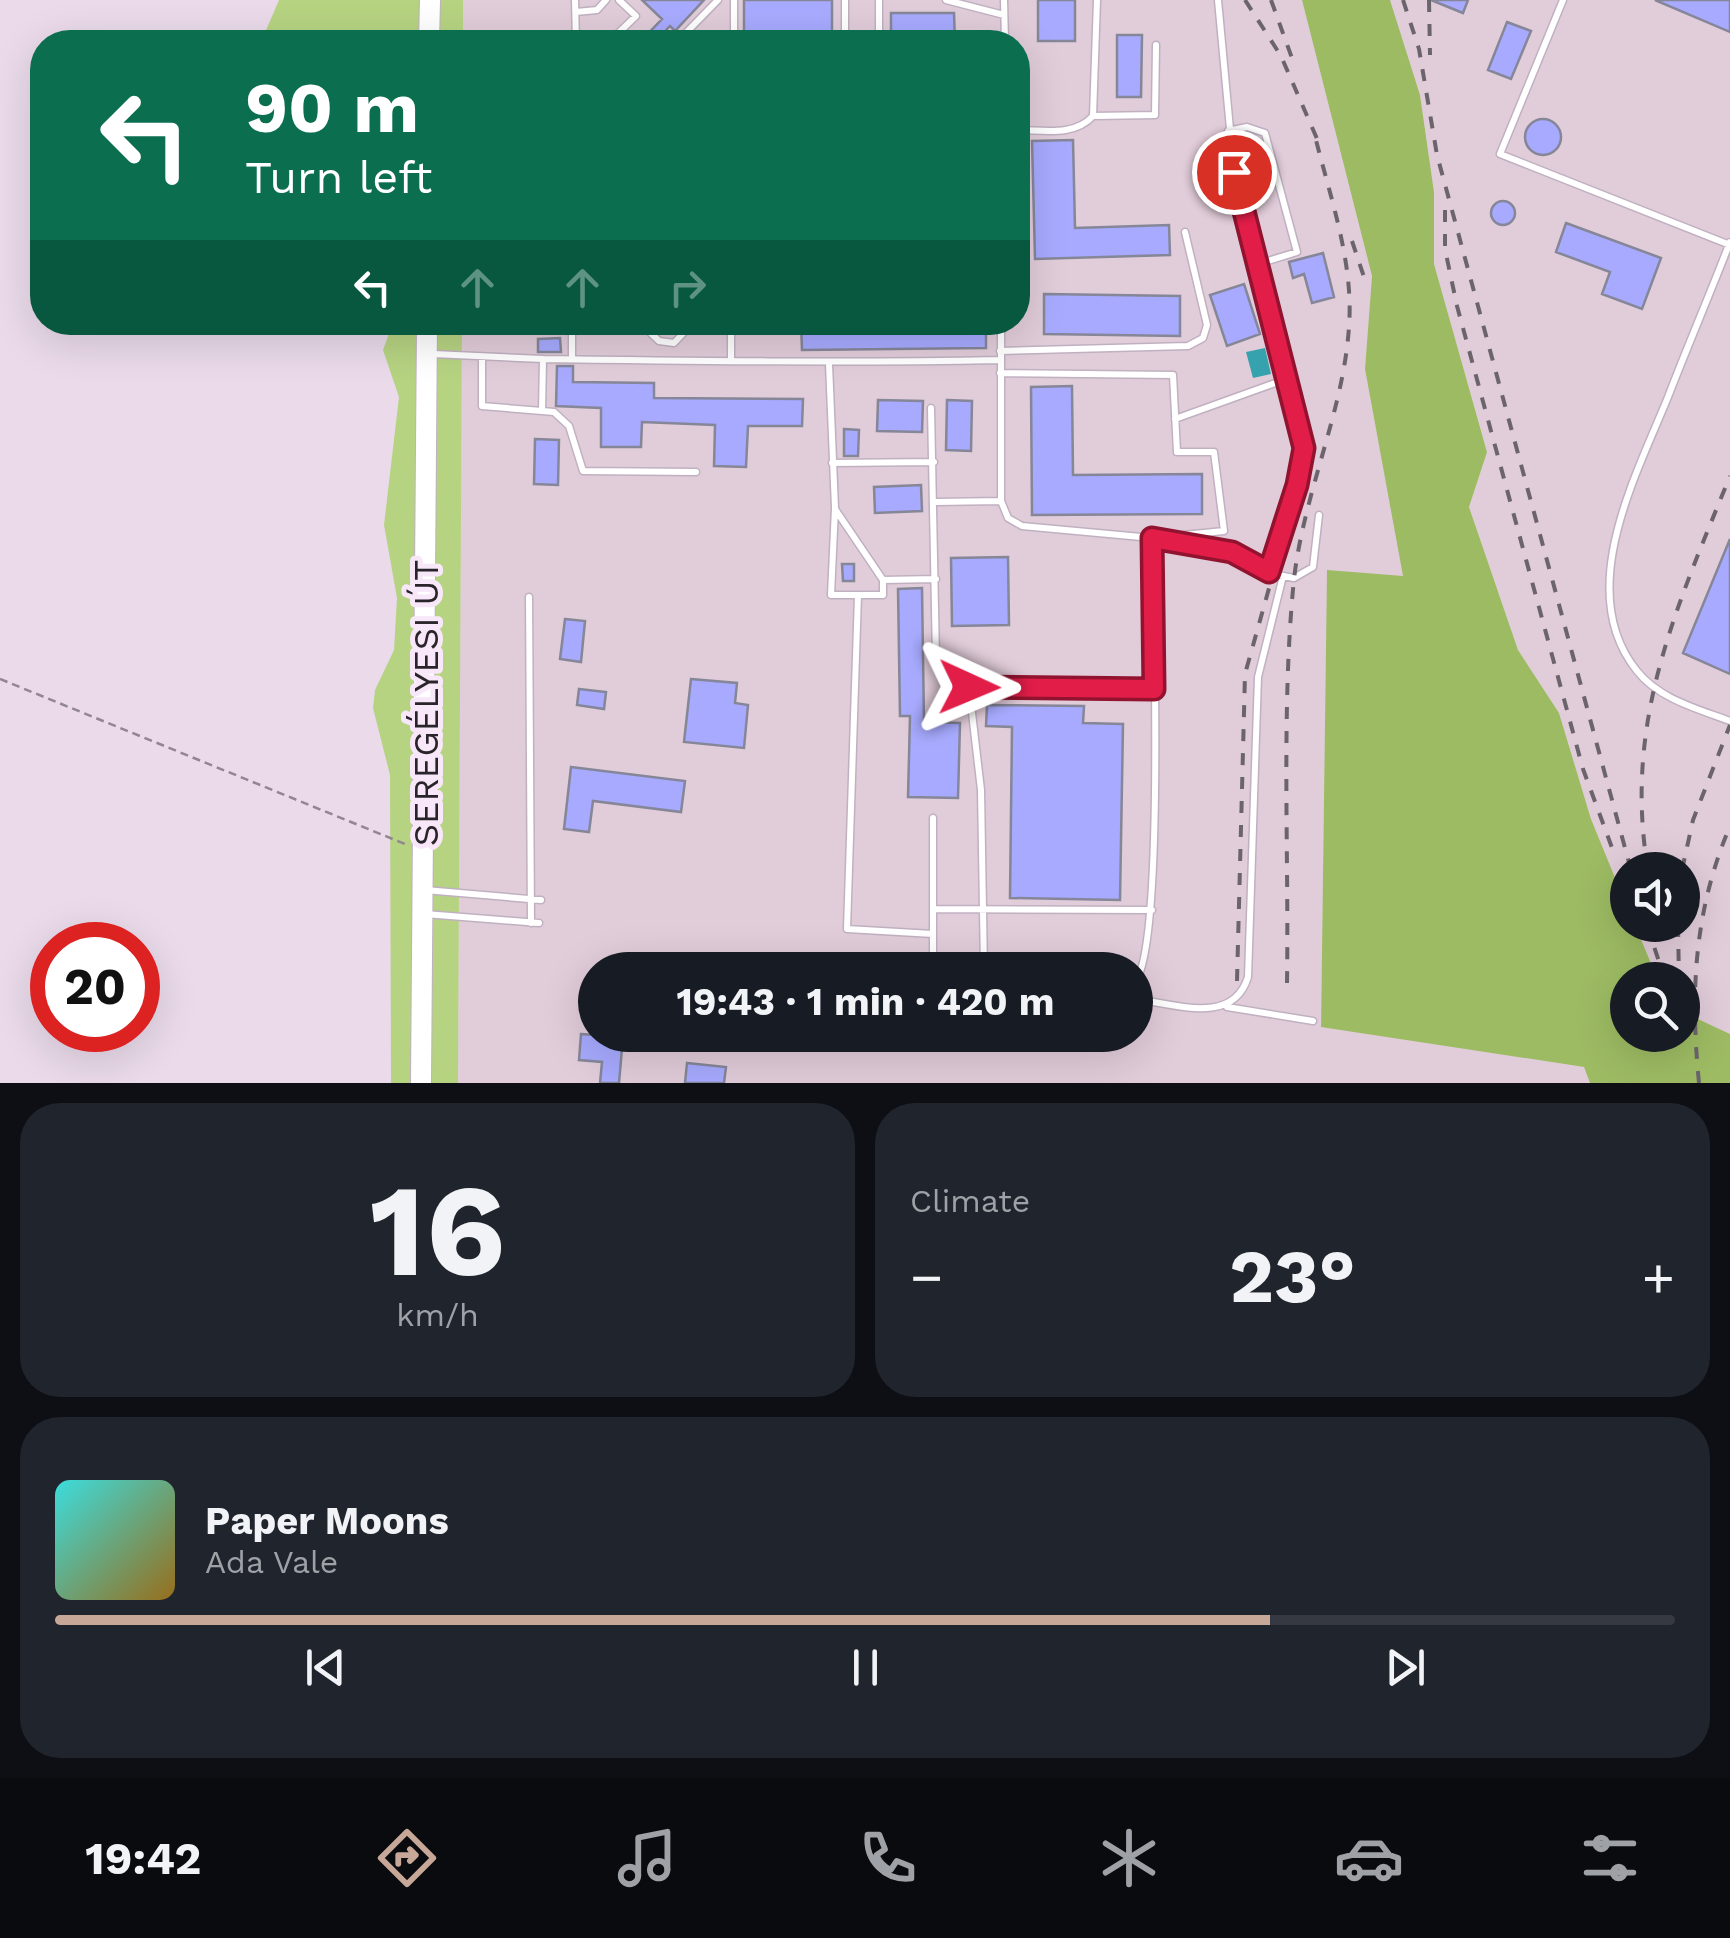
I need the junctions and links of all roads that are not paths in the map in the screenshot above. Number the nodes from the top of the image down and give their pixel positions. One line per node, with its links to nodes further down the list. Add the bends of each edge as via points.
1 (430, 0): 16 (main road)
2 (575, 0): 14 (lane)
3 (606, 0): 14 (lane, via 597,10)
4 (619, 0): 18 (lane, via 636,16)
5 (718, 0): 19 (lane)
6 (734, 0): 20 (lane)
7 (845, 0): 21 (lane)
8 (879, 0): 22 (lane)
9 (946, 0): 15 (lane)
10 (1004, 0): 15 (lane)
11 (1097, 0): 25 (lane)
12 (1218, 0): 27 (lane)
13 (1563, 0): 29 (lane, via 1500,154)
14 (576, 12): 17 (lane)
15 (1004, 16): 23 (lane)
16 (429, 30)
17 (576, 30)
18 (621, 30)
19 (689, 30)
20 (734, 30)
21 (845, 30)
22 (880, 30)
23 (1005, 30)
24 (1156, 45): 25 (lane, via 1155,116)
25 (1092, 116): 26 (lane, via 1071,130)
26 (1030, 130)
27 (1228, 131): 30 (lane); 30 (lane, via 1266,132 1298,252)
28 (1185, 232): 38 (lane, via 1207,325 1204,338 1188,346)
29 (1730, 244): 65 (lane, via 1623,508 1611,582 1619,637 1640,675 1668,696)
30 (1258, 264): 45 (lane)
31 (427, 335): 37 (main road, SEREGÉLYESI ÚT)
32 (572, 335): 41 (lane)
33 (653, 335): 34 (lane, via 674,342)
34 (681, 335)
35 (730, 335): 42 (lane)
36 (1001, 335): 38 (lane)
37 (426, 354): 39 (lane); 67 (main road, SEREGÉLYESI ÚT)
38 (1000, 356): 43 (lane); 44 (lane)
39 (482, 358): 40 (lane); 47 (lane, via 482,406)
40 (542, 358): 41 (lane); 47 (lane)
41 (572, 358): 42 (lane)
42 (730, 358): 43 (lane)
43 (829, 364): 50 (lane)
44 (1000, 373): 48 (lane, via 1173,375); 52 (lane)
45 (1289, 378): 48 (lane); 57 (lane, via 1304,448)
46 (932, 408): 49 (lane)
47 (542, 411): 51 (lane, via 554,412 568,426 583,471)
48 (1175, 418): 56 (lane, via 1177,452 1214,452 1224,532)
49 (934, 462): 50 (lane); 53 (lane)
50 (832, 463): 54 (lane)
51 (696, 472)
52 (1001, 501): 53 (lane); 56 (lane, via 1008,518 1022,526)
53 (936, 502): 59 (lane)
54 (835, 508): 60 (lane); 61 (lane, via 831,595)
55 (1319, 515): 58 (lane, via 1313,567 1294,578)
56 (1152, 538): 57 (lane, via 1232,552); 64 (lane)
57 (1269, 572): 58 (lane)
58 (1283, 576): 79 (lane, via 1258,676 1248,977 1242,996)
59 (936, 579): 60 (lane); 63 (lane, via 936,659)
60 (882, 580): 61 (lane, via 883,596)
61 (858, 594): 74 (lane, via 847,929)
62 (528, 596): 68 (lane)
63 (969, 687): 64 (lane); 70 (lane, via 981,790)
64 (1154, 689): 72 (lane)
65 (1730, 721)
66 (933, 818): 71 (lane)
67 (424, 890): 68 (lane); 73 (main road, SEREGÉLYESI ÚT)
68 (532, 900): 69 (lane); 73 (lane, via 535,923)
69 (542, 900)
70 (981, 908): 71 (lane); 72 (lane); 76 (lane)
71 (933, 909): 74 (lane)
72 (1152, 910): 77 (lane)
73 (424, 914): 81 (main road, SEREGÉLYESI ÚT)
74 (933, 934): 75 (lane)
75 (933, 952)
76 (983, 952)
77 (1145, 952)
78 (1153, 1001): 79 (lane)
79 (1226, 1007): 80 (lane)
80 (1313, 1021)
81 (421, 1083)

